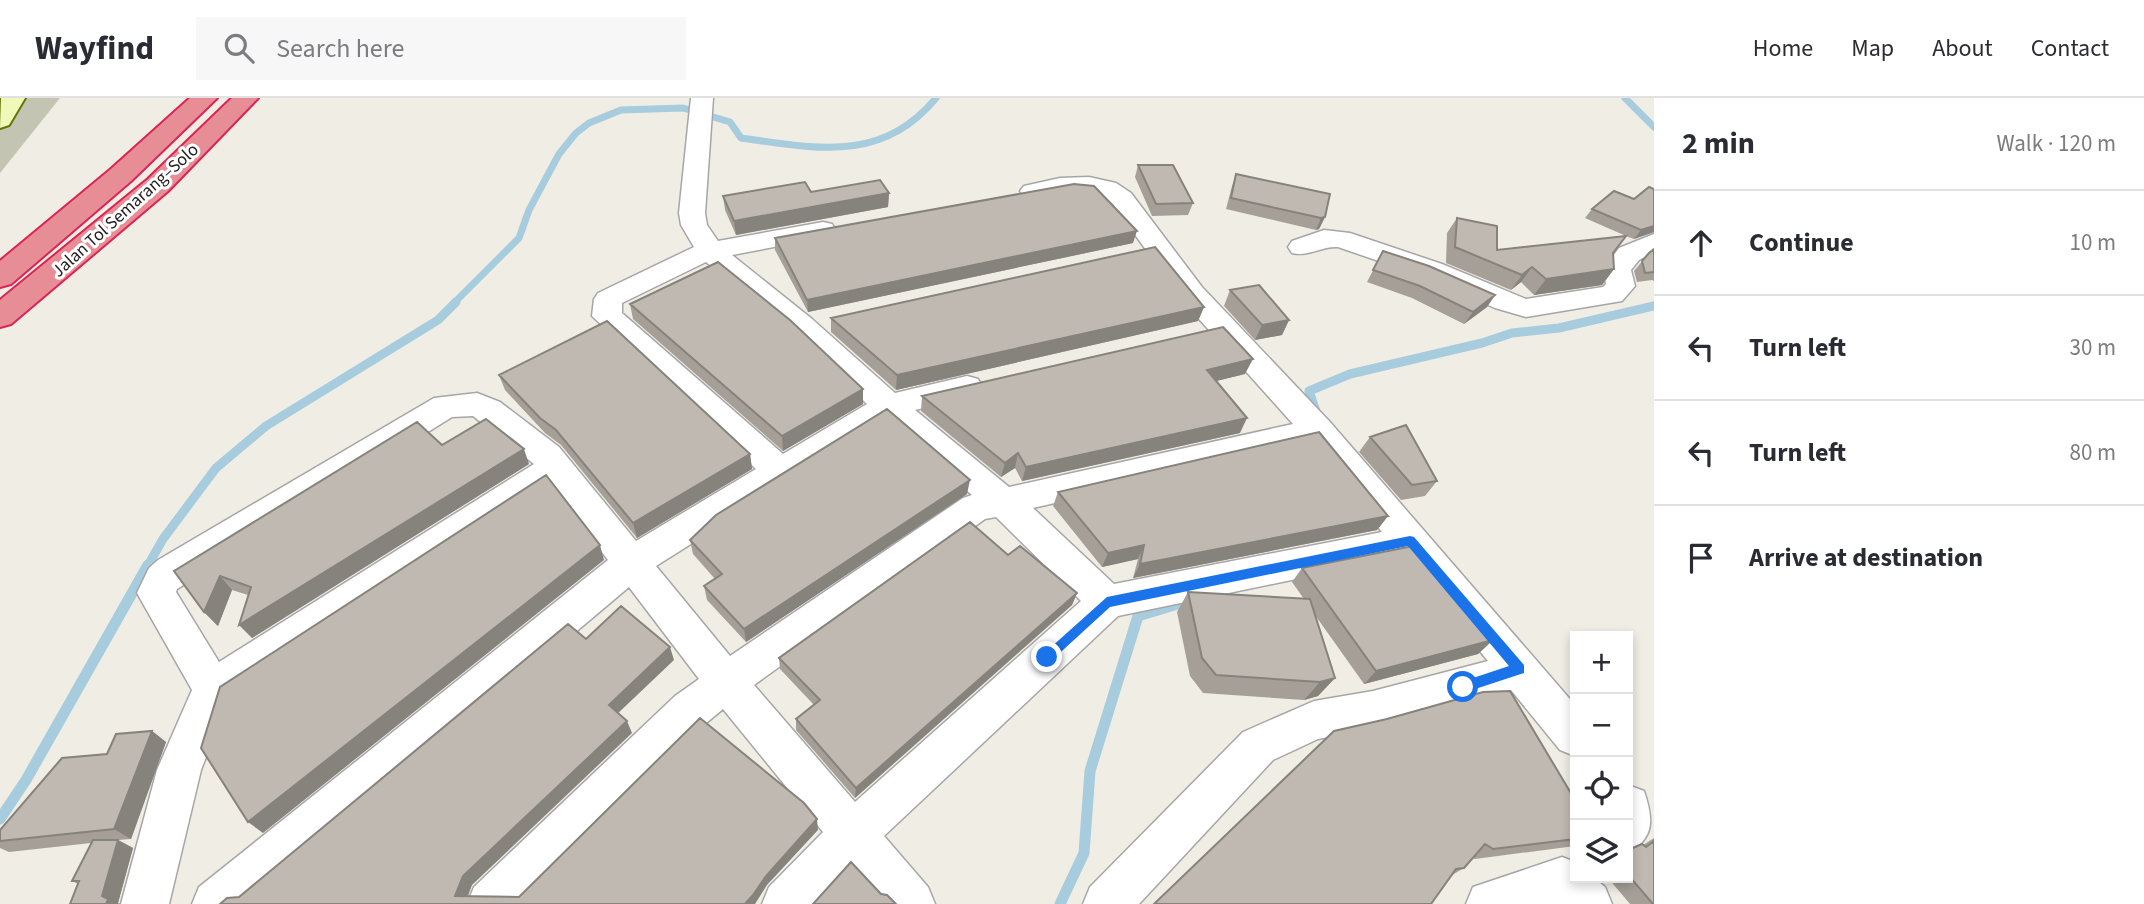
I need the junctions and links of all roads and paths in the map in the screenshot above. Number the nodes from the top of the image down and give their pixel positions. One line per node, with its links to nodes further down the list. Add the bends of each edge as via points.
1 (13, 98): 5 (street)
2 (205, 98): 11 (highway, Jalan Tol Semarang–Solo)
3 (246, 98): 13 (highway, Jalan Tol Semarang–Solo, via 158,185)
4 (700, 107): 10 (street, via 692,213)
5 (0, 120)
6 (1003, 197): 17 (street, via 1071,185 1104,187 1120,196 1144,252 1209,331)
7 (853, 224): 10 (street)
8 (1654, 242): 9 (street, via 1622,260 1617,270 1621,286 1612,295 1535,308 1516,306 1432,270 1341,239 1324,238)
9 (1302, 247)
10 (710, 251): 14 (street); 19 (street, via 608,299 607,316)
11 (0, 277)
12 (837, 316): 14 (street)
13 (0, 317)
14 (802, 326): 16 (street)
15 (999, 380): 16 (street)
16 (890, 406): 19 (street); 20 (street)
17 (1318, 430): 20 (street); 21 (street)
18 (555, 467): 22 (street); 26 (street); 26 (street, via 489,410 477,404 445,406 171,571 156,593)
19 (779, 470): 22 (street)
20 (1001, 500): 23 (street); 25 (street, via 975,508)
21 (1410, 541): 23 (street); 24 (street)
22 (632, 562): 25 (street); 31 (street)
23 (1107, 602): 28 (street)
24 (1519, 669): 27 (street); 35 (street, via 1412,700 1314,720 1258,746)
25 (726, 682): 28 (street); 32 (street, via 691,710)
26 (214, 688): 30 (street, via 179,770)
27 (1570, 730)
28 (852, 835): 33 (street); 34 (street)
29 (1575, 885): 36 (street)
30 (145, 904)
31 (216, 904)
32 (491, 904)
33 (786, 904)
34 (911, 904)
35 (1107, 904)
36 (1490, 904)

